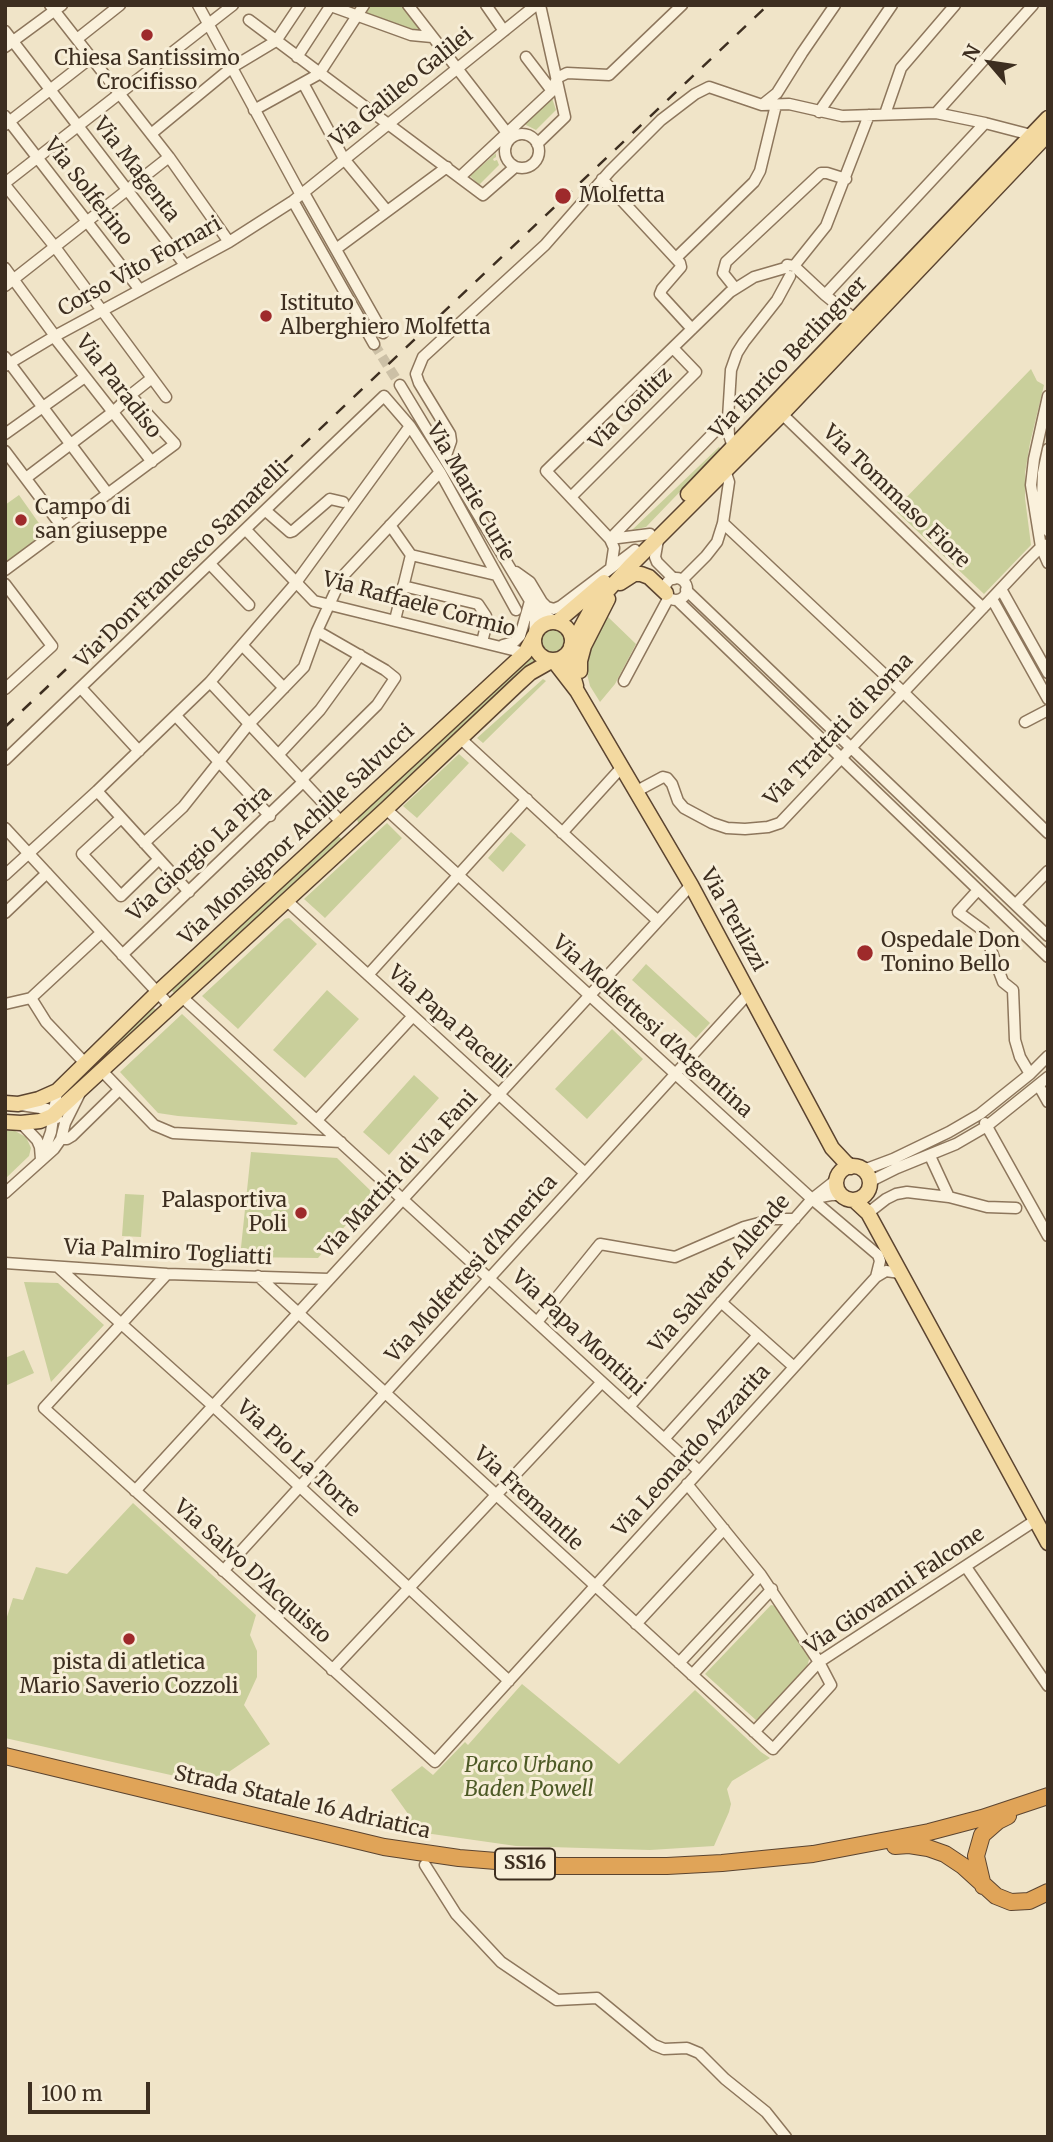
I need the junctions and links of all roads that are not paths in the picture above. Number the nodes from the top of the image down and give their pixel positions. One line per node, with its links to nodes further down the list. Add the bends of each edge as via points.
1 (120, 5): 22 (street)
2 (198, 5): 18 (street)
3 (300, 5): 23 (street)
4 (364, 5): 16 (street)
5 (408, 5): 21 (street)
6 (486, 5): 20 (street)
7 (538, 5): 20 (street, Via Galileo Galilei); 31 (street)
8 (682, 5): 31 (street, via 609,75 567,73)
9 (835, 5): 32 (street)
10 (892, 5): 41 (street)
11 (954, 5): 43 (street, via 901,68)
12 (1033, 5): 42 (street)
13 (330, 6): 16 (street); 26 (street)
14 (55, 7): 22 (street); 24 (street)
15 (234, 8): 18 (street)
16 (357, 16): 21 (street, via 411,35); 30 (street)
17 (250, 20): 23 (street)
18 (208, 24): 28 (street); 36 (street)
19 (5, 31): 24 (street, Via Magenta)
20 (504, 31): 29 (street, Via Galileo Galilei)
21 (432, 37): 29 (street)
22 (76, 39): 25 (street)
23 (276, 41): 26 (street); 28 (street)
24 (9, 44): 34 (street, Via Magenta)
25 (92, 57): 34 (street); 36 (street)
26 (297, 57): 30 (street)
27 (526, 57): 35 (street)
28 (231, 68): 40 (street); 50 (street)
29 (457, 68): 48 (street, Via Galileo Galilei); 51 (street)
30 (319, 74): 33 (street); 48 (street)
31 (558, 78): 35 (street); 54 (street, via 565,117)
32 (785, 81): 37 (street); 38 (street)
33 (303, 83): 40 (street); 57 (street)
34 (50, 90): 46 (street); 49 (street, Via Magenta)
35 (552, 91): 51 (street)
36 (120, 93): 49 (street); 50 (street)
37 (789, 104): 39 (street); 41 (street)
38 (762, 105): 39 (street); 61 (street, via 709,88 695,94 661,120)
39 (776, 105): 71 (street, via 754,182)
40 (254, 110): 65 (street)
41 (819, 112): 44 (street)
42 (936, 113): 43 (street); 47 (street)
43 (884, 114): 44 (street)
44 (869, 116): 62 (street)
45 (1048, 118): 52 (main road, Via Enrico Berlinguer)
46 (7, 121): 56 (street, Via Solferino)
47 (985, 122): 52 (street); 78 (street)
48 (388, 123): 57 (street, Via Galileo Galilei); 58 (street)
49 (77, 126): 56 (street); 64 (street, Via Magenta)
50 (151, 134): 55 (street)
51 (509, 136): 54 (street, via 528,135); 59 (street, via 506,155); 60 (street)
52 (1031, 136): 53 (street); 80 (main road, Via Enrico Berlinguer)
53 (1047, 136): 96 (main road, Via Enrico Berlinguer)
54 (537, 144): 59 (street, via 539,155 533,164)
55 (169, 157): 64 (street); 68 (street)
56 (37, 158): 63 (street); 67 (street, Via Solferino)
57 (344, 159): 65 (street, Via Galileo Galilei); 66 (street)
58 (447, 167): 60 (street); 66 (street)
59 (515, 167): 60 (street, via 483,195)
60 (460, 177)
61 (603, 179): 71 (street); 105 (street, via 545,245 423,357 416,374 450,434)
62 (846, 179): 74 (street, via 826,226); 76 (street, via 821,173 726,262 723,273)
63 (5, 184): 69 (street)
64 (128, 190): 67 (street); 72 (street, Via Magenta)
65 (299, 196): 68 (street, Corso Vito Fornari); 70 (street); 84 (street)
66 (387, 211): 70 (street)
67 (88, 222): 69 (street); 77 (street, Via Solferino)
68 (229, 242): 72 (street, Corso Vito Fornari)
69 (55, 247): 75 (street); 79 (street)
70 (337, 250): 82 (street)
71 (679, 261): 81 (street, via 660,294)
72 (185, 265): 77 (street, Corso Vito Fornari)
73 (5, 268): 75 (street, Via Paradiso)
74 (791, 270): 76 (street, via 754,277); 78 (street); 97 (street, via 777,300 737,353)
75 (10, 283): 83 (street, Via Paradiso)
76 (735, 288): 81 (street)
77 (140, 290): 79 (street, Corso Vito Fornari)
78 (825, 295): 80 (street)
79 (102, 312): 83 (street, Corso Vito Fornari); 88 (street)
80 (856, 320): 102 (main road, Via Enrico Berlinguer)
81 (692, 329): 85 (street)
82 (383, 333)
83 (55, 336): 86 (street, Corso Vito Fornari); 87 (street, Via Paradiso)
84 (374, 344)
85 (673, 348): 111 (street, Via Gorlitz, via 696,372); 111 (street, via 546,471)
86 (7, 362): 94 (street)
87 (85, 377): 94 (street); 95 (street, Via Paradiso)
88 (152, 378): 90 (street); 93 (street)
89 (400, 385): 105 (street)
90 (130, 396): 95 (street); 106 (street, via 175,444)
91 (384, 396): 98 (street, Via Marie Curie); 113 (street, Via Don Francesco Samarelli)
92 (1048, 396): 99 (street)
93 (166, 397)
94 (43, 408): 100 (street); 101 (street)
95 (113, 412): 101 (street); 106 (street, Via Paradiso)
96 (782, 414): 107 (main road, Via Enrico Berlinguer); 140 (street, Via Tommaso Fiore)
97 (727, 418): 102 (street); 120 (street)
98 (410, 426): 108 (street, Via Marie Curie); 132 (street)
99 (1044, 433): 121 (street, via 1031,485)
100 (5, 434)
101 (71, 444): 109 (street); 110 (street)
102 (733, 447): 119 (main road, Via Enrico Berlinguer)
103 (1048, 449): 118 (street, via 1042,499)
104 (5, 451): 109 (street)
105 (445, 458): 128 (street)
106 (152, 462): 110 (street)
107 (725, 470): 114 (street, via 729,482); 119 (main road, Via Enrico Berlinguer)
108 (440, 472): 115 (street); 130 (street, Via Marie Curie)
109 (26, 478): 116 (street)
110 (108, 494): 116 (street)
111 (571, 497): 120 (street)
112 (343, 502): 113 (street, via 327,501 289,532)
113 (266, 510): 117 (street, Via Don Francesco Samarelli)
114 (723, 523): 134 (street, via 717,542); 163 (street)
115 (390, 525): 123 (street); 139 (street, via 342,577)
116 (63, 528): 129 (street)
117 (246, 530): 125 (street, Via Don Francesco Samarelli); 132 (street, Via Raffaele Cormio)
118 (1048, 531)
119 (655, 535): 120 (street); 122 (main road, Via Enrico Berlinguer); 126 (main road, Via Enrico Berlinguer); 134 (street, via 655,557)
120 (610, 538): 127 (street, via 614,548)
121 (1044, 546): 124 (street); 135 (street, Via Trattati di Roma)
122 (635, 550): 127 (street); 143 (main road, Via Enrico Berlinguer)
123 (411, 555): 130 (street); 133 (street)
124 (1048, 563)
125 (210, 565): 138 (street); 158 (street, Via Don Francesco Samarelli)
126 (630, 566): 134 (street, via 647,569); 149 (main road, Via Enrico Berlinguer, via 590,611)
127 (611, 568): 128 (street, via 554,609)
128 (512, 569): 137 (street)
129 (5, 570)
130 (496, 575): 141 (street, Via Marie Curie)
131 (5, 584): 160 (street, via 52,646)
132 (295, 584): 139 (street, Via Raffaele Cormio, via 314,601); 147 (street)
133 (404, 586): 142 (street); 146 (street, via 478,604 486,616)
134 (674, 589): 153 (street); 155 (street); 156 (street); 167 (main road, Via Terlizzi, via 634,574 611,593 580,661)
135 (1001, 589): 136 (street, Via Trattati di Roma); 154 (street)
136 (992, 599): 140 (street, Via Trattati di Roma); 164 (street)
137 (530, 601): 143 (street, via 541,614); 145 (street); 148 (street, via 520,636)
138 (249, 605)
139 (330, 605): 142 (street, Via Raffaele Cormio); 144 (street)
140 (982, 608): 163 (street, Via Trattati di Roma)
141 (516, 610)
142 (394, 620): 146 (street, Via Raffaele Cormio)
143 (557, 622): 145 (main road, via 543,625); 149 (main road, via 567,628)
144 (317, 631): 151 (street); 159 (street, via 306,663)
145 (534, 636): 150 (main road, Via Monsignor Achille Salvucci); 152 (main road, via 536,650)
146 (482, 642): 148 (street, Via Raffaele Cormio)
147 (242, 645): 157 (street); 159 (street)
148 (499, 646): 150 (street, Via Raffaele Cormio)
149 (571, 646): 152 (main road); 162 (main road, Via Terlizzi)
150 (526, 653): 185 (main road, Via Monsignor Achille Salvucci)
151 (360, 655): 173 (street, via 320,710); 178 (street, Via Giorgio La Pira, via 393,676 393,683)
152 (553, 660): 161 (main road, Via Monsignor Achille Salvucci); 162 (main road, Via Terlizzi)
153 (770, 668): 155 (street); 171 (street)
154 (1048, 673)
155 (759, 680): 174 (street)
156 (624, 681)
157 (210, 682): 166 (street); 169 (street)
158 (81, 688): 172 (street); 175 (street, Via Don Francesco Samarelli)
159 (284, 688): 169 (street)
160 (5, 689)
161 (512, 689): 167 (main road, Via Terlizzi, via 536,676 554,675); 170 (main road, Via Monsignor Achille Salvucci)
162 (577, 691): 167 (main road, Via Terlizzi)
163 (903, 692): 171 (street, Via Trattati di Roma); 189 (street)
164 (1048, 699)
165 (1048, 710): 168 (street)
166 (176, 716): 172 (street); 176 (street)
167 (592, 716): 177 (main road, Via Terlizzi)
168 (1025, 722)
169 (249, 724): 173 (street); 176 (street)
170 (461, 738): 181 (street); 182 (main road, Via Monsignor Achille Salvucci)
171 (852, 747): 174 (street, Via Trattati di Roma); 186 (street)
172 (139, 751): 179 (street)
173 (279, 754): 178 (street)
174 (841, 759): 180 (street, Via Trattati di Roma, via 780,822 768,827 712,824 684,808 667,778); 190 (street)
175 (5, 760)
176 (218, 762): 183 (street); 192 (street, via 183,807)
177 (621, 768): 180 (main road, Via Terlizzi); 188 (street)
178 (303, 780): 183 (street, Via Giorgio La Pira); 185 (street)
179 (97, 791): 184 (street); 193 (street)
180 (635, 792): 200 (main road, Via Terlizzi)
181 (527, 799): 188 (street); 199 (street)
182 (386, 809): 191 (main road, Via Monsignor Achille Salvucci); 199 (street, Via Molfettesi d'Argentina)
183 (270, 816): 202 (street, Via Giorgio La Pira)
184 (121, 818): 192 (street); 194 (street, via 82,854 121,896)
185 (339, 824): 191 (street); 212 (main road, Via Monsignor Achille Salvucci)
186 (933, 825): 190 (street); 196 (street)
187 (5, 828): 193 (street, Via Papa Montini)
188 (562, 833): 206 (street)
189 (1048, 833)
190 (923, 835): 201 (street)
191 (351, 841): 203 (main road, Via Monsignor Achille Salvucci)
192 (144, 844): 194 (street)
193 (29, 854): 197 (street, Via Papa Montini); 198 (street)
194 (159, 859): 202 (street)
195 (1048, 871): 204 (street)
196 (982, 872): 201 (street); 204 (street)
197 (47, 873): 205 (street); 207 (street, Via Papa Montini)
198 (5, 875)
199 (458, 875): 211 (street); 214 (street, Via Molfettesi d'Argentina)
200 (691, 885): 206 (street, Via Martiri di Via Fani); 213 (main road, Via Terlizzi)
201 (975, 886): 210 (street); 223 (street, via 958,912 984,931 1003,982 1013,990 1015,1040)
202 (189, 892): 209 (street, Via Giorgio La Pira)
203 (286, 900): 211 (street, Via Papa Pacelli); 216 (main road, Via Monsignor Achille Salvucci)
204 (1016, 904): 208 (street)
205 (5, 913)
206 (657, 921): 214 (street, Via Martiri di Via Fani)
207 (102, 933): 209 (street, Via Papa Montini); 215 (street)
208 (1048, 936)
209 (122, 954): 212 (street, Via Papa Montini)
210 (1048, 957)
211 (368, 975): 218 (street, Via Papa Pacelli)
212 (158, 992): 216 (street, Via Papa Montini); 220 (main road, Via Monsignor Achille Salvucci)
213 (749, 993): 222 (street, Via Molfettesi d'America); 239 (main road, Via Terlizzi)
214 (590, 995): 222 (street, Via Molfettesi d'Argentina); 228 (street, Via Martiri di Via Fani)
215 (31, 998): 217 (street); 220 (street, via 46,1022)
216 (177, 1002): 221 (main road, Via Monsignor Achille Salvucci); 233 (street, Via Papa Montini)
217 (5, 1004)
218 (413, 1016): 228 (street, Via Papa Pacelli); 233 (street)
219 (1048, 1056): 223 (street)
220 (84, 1062): 227 (main road, Via Monsignor Achille Salvucci)
221 (102, 1071): 226 (street); 232 (main road, Via Monsignor Achille Salvucci)
222 (676, 1074): 243 (street, Via Molfettesi d'America); 249 (street, Via Molfettesi d'Argentina)
223 (1030, 1074): 231 (street)
224 (1048, 1077): 225 (street)
225 (1039, 1086): 229 (street); 236 (street)
226 (119, 1090): 237 (street, via 72,1136); 238 (street, via 154,1125 173,1133)
227 (57, 1091): 230 (main road); 232 (street)
228 (499, 1094): 243 (street, Via Papa Pacelli); 248 (street, Via Martiri di Via Fani)
229 (1048, 1102)
230 (12, 1103): 232 (street, via 47,1109)
231 (980, 1114): 236 (street); 242 (street, via 892,1159)
232 (59, 1119): 235 (main road); 237 (street); 241 (street)
233 (317, 1120): 238 (street, Via Papa Montini)
234 (5, 1122): 235 (main road)
235 (21, 1123): 241 (street, via 37,1140)
236 (987, 1126): 240 (street); 252 (street)
237 (61, 1139): 241 (street)
238 (341, 1142): 248 (street, Via Papa Montini)
239 (832, 1148): 242 (main road, Via Terlizzi); 244 (main road, Via Terlizzi)
240 (930, 1156): 246 (street, via 897,1168); 247 (street)
241 (41, 1160): 245 (street)
242 (856, 1168): 244 (main road, via 843,1170); 246 (main road, Via Terlizzi, via 867,1175)
243 (585, 1173): 260 (street, Via Molfettesi d'America)
244 (837, 1178): 246 (main road, Via Terlizzi, via 836,1187); 249 (street, Via Salvator Allende)
245 (5, 1193)
246 (859, 1198): 247 (street, via 886,1199 906,1192); 249 (street, via 831,1195); 253 (street, via 874,1238); 257 (main road)
247 (949, 1198): 250 (street)
248 (403, 1199): 260 (street, Via Papa Montini); 261 (street, Via Martiri di Via Fani)
249 (812, 1199): 251 (street, Via Salvator Allende); 253 (street, Via Molfettesi d'Argentina)
250 (1016, 1208)
251 (795, 1219): 262 (street, Via Salvator Allende); 264 (street, via 744,1227 675,1257 600,1244)
252 (1048, 1236)
253 (872, 1249): 259 (street, via 880,1261)
254 (5, 1263): 255 (street, Via Palmiro Togliatti)
255 (59, 1268): 256 (street, Via Palmiro Togliatti); 265 (street, Via Pio La Torre)
256 (167, 1273): 258 (street, Via Palmiro Togliatti); 265 (street)
257 (900, 1273): 259 (street, via 886,1271); 278 (main road)
258 (258, 1276): 261 (street, Via Palmiro Togliatti); 263 (street, Via Fremantle)
259 (876, 1277): 267 (street, Via Leonardo Azzarita)
260 (489, 1278): 264 (street, Via Papa Montini); 269 (street, Via Molfettesi d'America)
261 (329, 1279): 263 (street, Via Martiri di Via Fani)
262 (721, 1302): 266 (street); 271 (street, Via Salvator Allende)
263 (298, 1313): 269 (street, Via Fremantle); 270 (street, Via Martiri di Via Fani)
264 (537, 1322): 268 (street, Via Papa Montini)
265 (122, 1324): 270 (street, Via Pio La Torre); 276 (street, Via Salvo D'Acquisto, via 44,1408)
266 (758, 1335): 267 (street); 272 (street)
267 (794, 1367): 273 (street, Via Leonardo Azzarita)
268 (601, 1382): 271 (street, Via Papa Montini); 277 (street)
269 (385, 1393): 275 (street, Via Molfettesi d'America); 277 (street, Via Fremantle)
270 (213, 1406): 275 (street, Via Pio La Torre); 276 (street, Via Martiri di Via Fani)
271 (629, 1407): 272 (street, Via Papa Montini)
272 (664, 1439): 273 (street, Via Papa Montini)
273 (699, 1471): 274 (street, Via Leonardo Azzarita)
274 (687, 1484): 279 (street); 284 (street, Via Leonardo Azzarita)
275 (299, 1486): 282 (street, Via Molfettesi d'America); 285 (street, Via Pio La Torre)
276 (135, 1491): 282 (street, Via Salvo D'Acquisto)
277 (496, 1495): 284 (street, Via Fremantle); 285 (street)
278 (1035, 1520): 280 (main road); 281 (street, Via Giovanni Falcone)
279 (724, 1529): 283 (street); 287 (street)
280 (1048, 1543)
281 (966, 1567): 288 (street, Via Giovanni Falcone); 293 (street)
282 (223, 1570): 290 (street, Via Salvo D'Acquisto)
283 (761, 1575): 286 (street); 289 (street)
284 (595, 1586): 287 (street, Via Fremantle); 292 (street, Via Leonardo Azzarita)
285 (409, 1588): 290 (street); 292 (street, Via Pio La Torre)
286 (772, 1589): 288 (street); 291 (street)
287 (636, 1624): 289 (street, Via Fremantle)
288 (819, 1662): 294 (street, Via Giovanni Falcone); 294 (street, Via Fremantle, via 831,1685 773,1749)
289 (679, 1663): 291 (street, Via Fremantle)
290 (332, 1670): 297 (street, Via Salvo D'Acquisto)
291 (692, 1675): 294 (street, Via Fremantle)
292 (509, 1681): 297 (street, Via Leonardo Azzarita)
293 (1048, 1686)
294 (754, 1732)
295 (5, 1746): 298 (highway, Strada Statale 16 Adriatica / SS16, via 386,1836 572,1856 667,1856 810,1844 891,1830)
296 (5, 1756): 300 (highway, Strada Statale 16 Adriatica / SS16, via 384,1847 459,1858 640,1867)
297 (435, 1762)
298 (1048, 1786)
299 (1048, 1797): 300 (highway, Strada Statale 16 Adriatica / SS16, via 929,1832); 302 (highway, via 998,1821 982,1835 976,1856)
300 (834, 1850): 302 (highway, via 928,1848 963,1866)
301 (425, 1866): 304 (street, via 456,1914 501,1962 557,2000 597,1998 654,2045 699,2053 766,2112)
302 (983, 1886): 303 (highway, via 1011,1902 1030,1901)
303 (1048, 1892)
304 (786, 2137)

